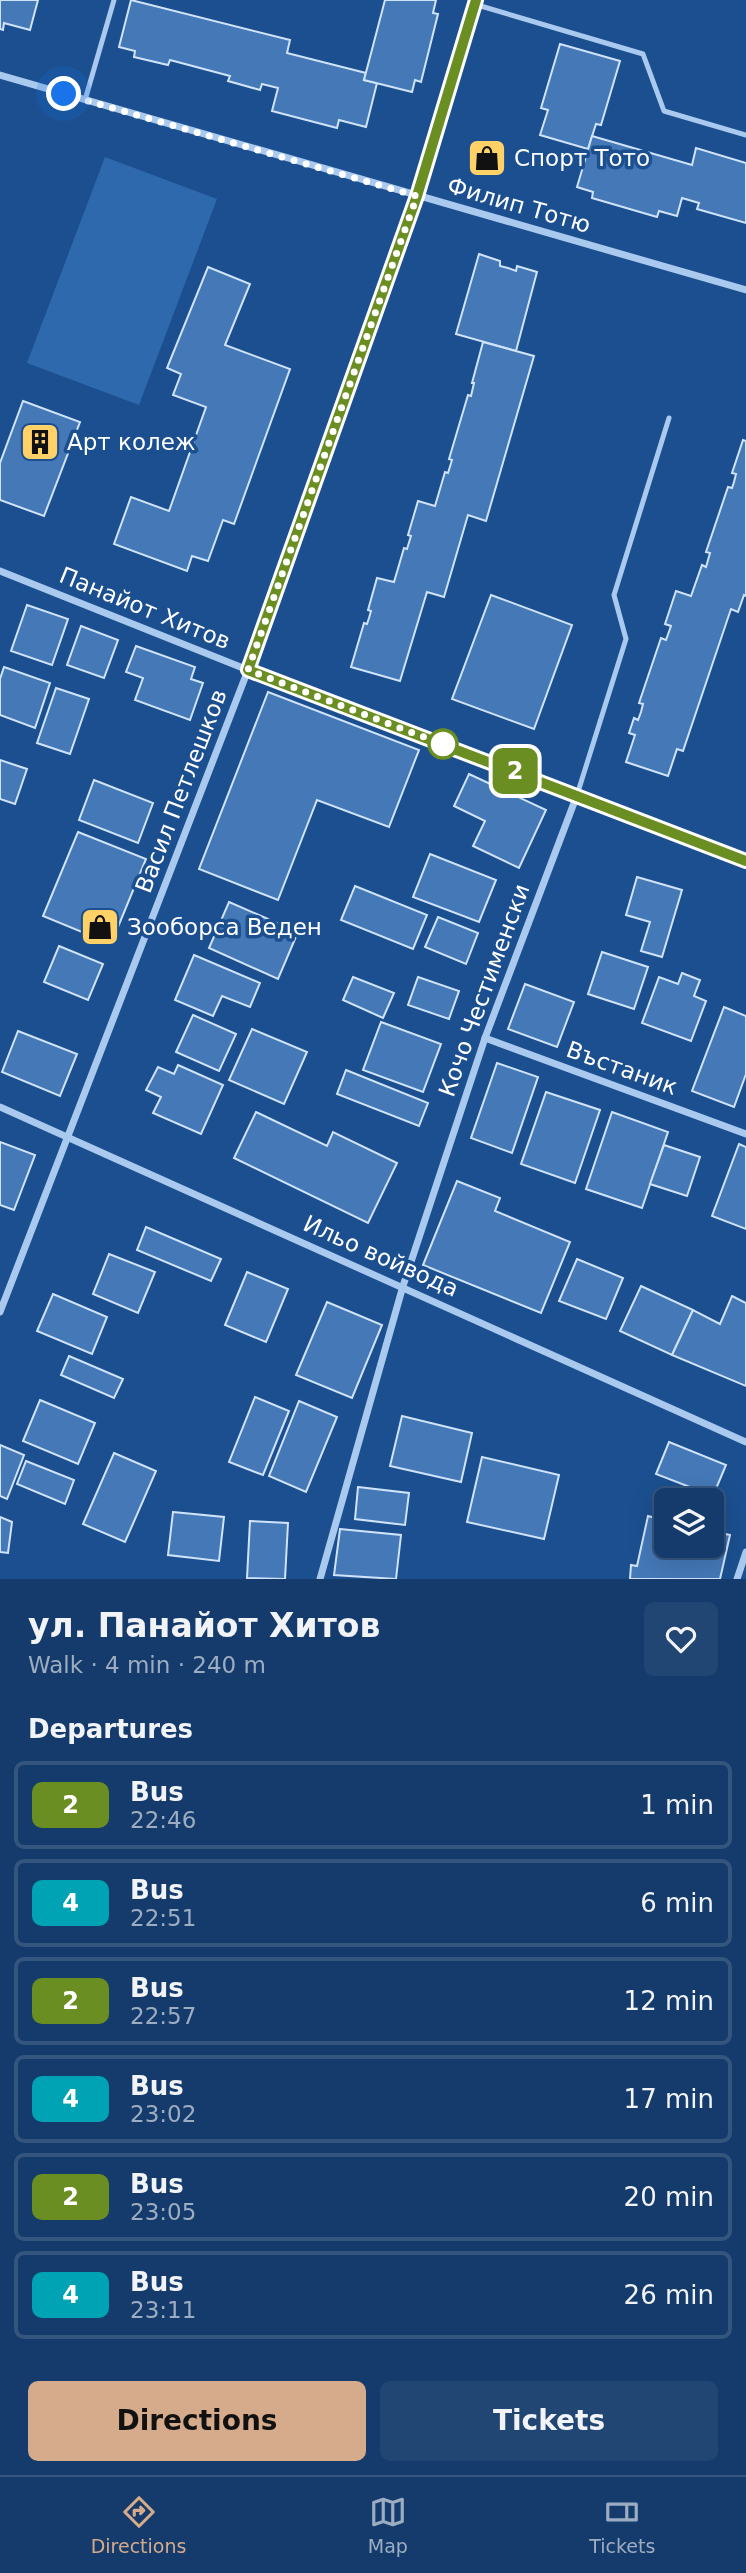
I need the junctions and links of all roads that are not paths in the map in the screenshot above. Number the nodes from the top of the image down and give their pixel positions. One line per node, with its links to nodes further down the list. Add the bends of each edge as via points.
1 (114, 0): 4 (lane)
2 (475, 2): 5 (lane, via 643,54 664,111); 6 (street, Васил Петлешков)
3 (0, 75): 4 (street, Филип Тотю)
4 (85, 100): 6 (street, Филип Тотю)
5 (746, 135)
6 (417, 196): 7 (street, Филип Тотю); 10 (street, Васил Петлешков)
7 (746, 290)
8 (669, 418): 11 (lane, Кочо Честименски, via 614,595 626,639)
9 (0, 570): 10 (street, Панайот Хитов)
10 (248, 670): 11 (street, Панайот Хитов); 16 (street, Васил Петлешков)
11 (577, 795): 12 (street, Панайот Хитов); 13 (street, Кочо Честименски)
12 (746, 861)
13 (485, 1038): 15 (street, Въстаник); 17 (street, Кочо Честименски)
14 (0, 1107): 16 (street, Ильо войвода)
15 (746, 1134)
16 (69, 1137): 17 (street, Ильо войвода); 18 (street, Васил Петлешков)
17 (403, 1286): 19 (street, Ильо войвода); 21 (street, Кочо Честименски)
18 (0, 1312)
19 (746, 1442)
20 (746, 1552): 22 (street)
21 (320, 1579)
22 (737, 1579)

